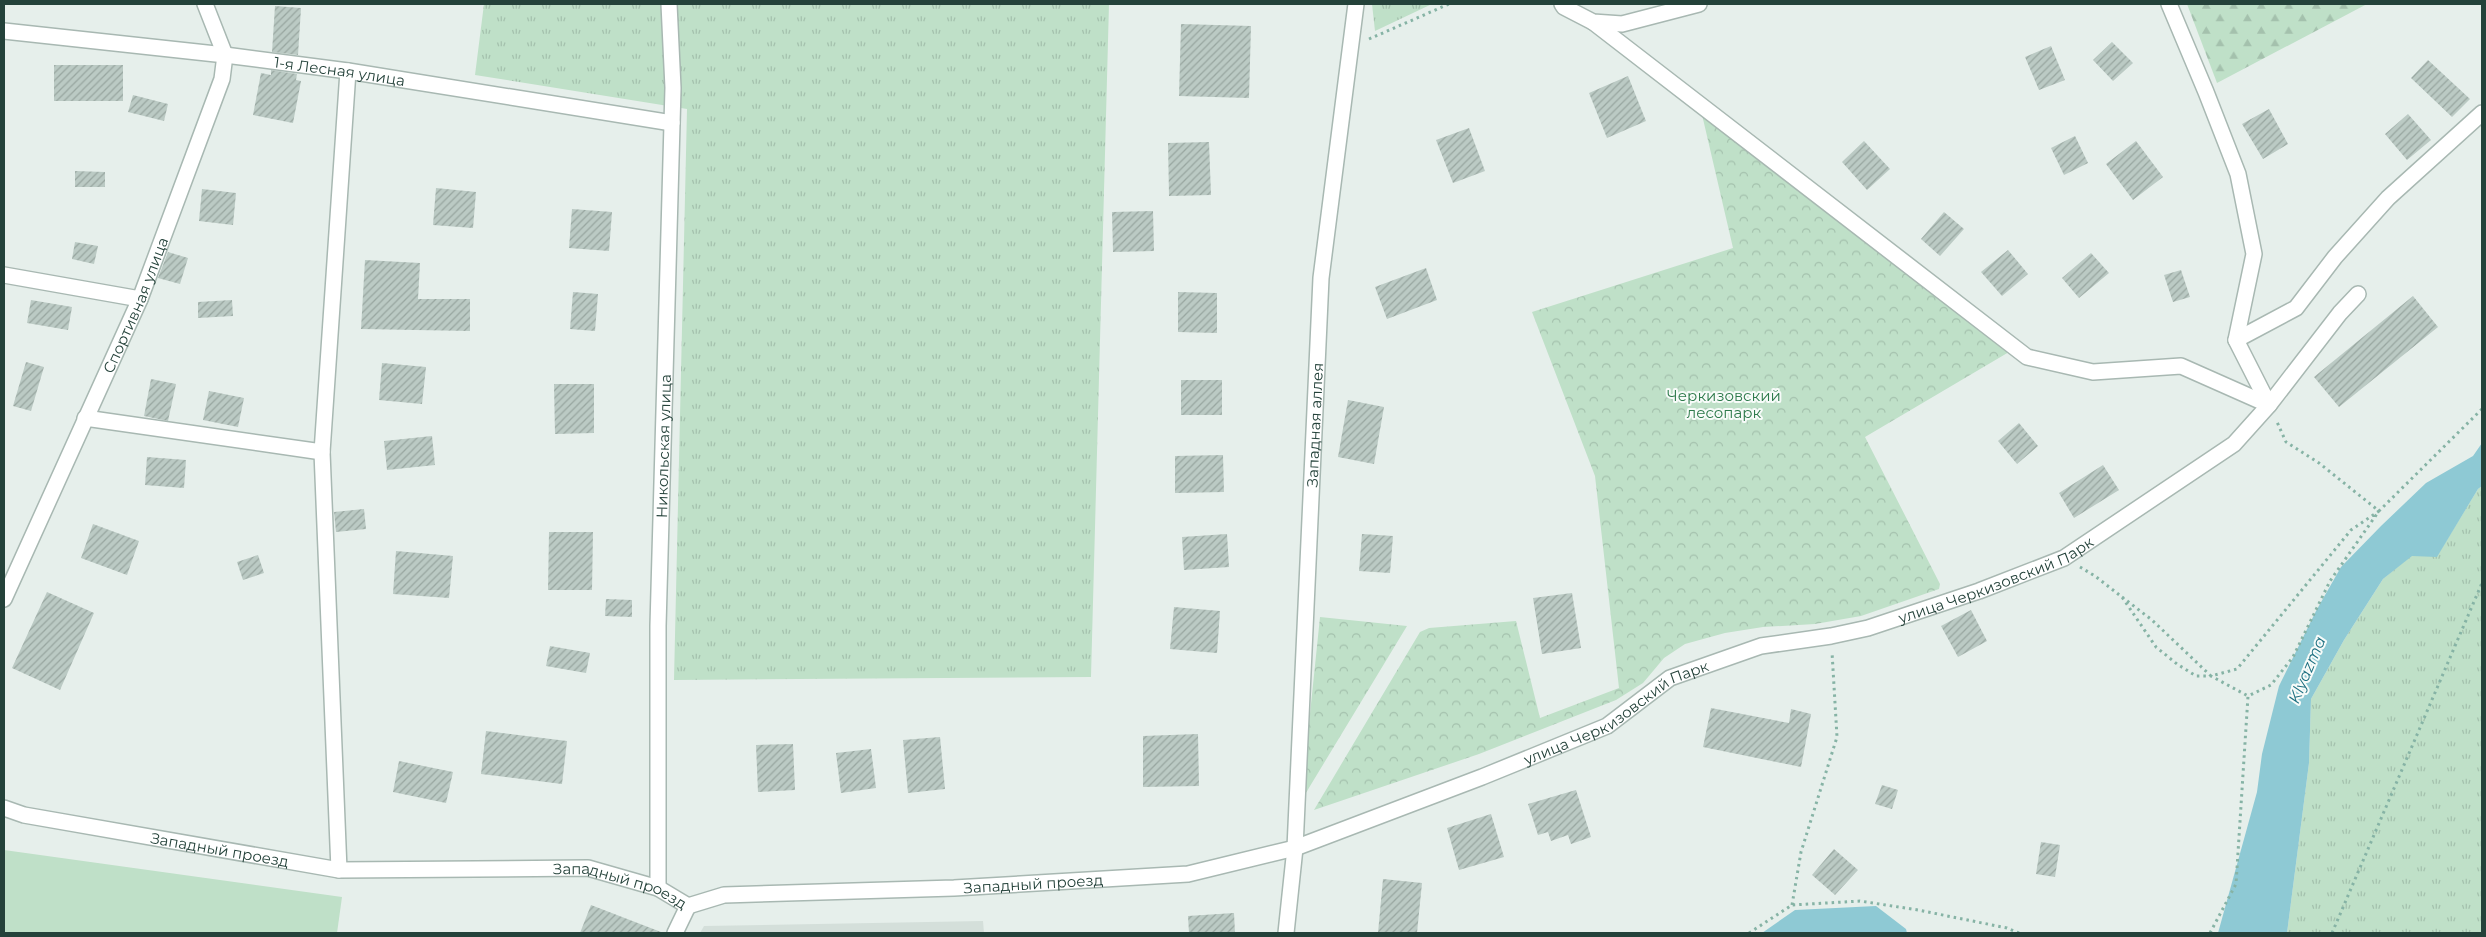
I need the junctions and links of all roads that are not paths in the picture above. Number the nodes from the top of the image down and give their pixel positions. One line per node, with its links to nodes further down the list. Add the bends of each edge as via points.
1 (205, 4): 9 (street, Спортивная улица)
2 (669, 4): 12 (street, Никольская улица)
3 (1356, 4): 22 (street, Западная аллея, via 1321,278)
4 (1562, 4): 7 (street)
5 (1699, 4): 7 (street, via 1622,24)
6 (2168, 4): 16 (street, via 2238,174 2254,254)
7 (1593, 22): 17 (street, via 2027,357 2093,372 2181,366)
8 (4, 31): 9 (street, 1-я Лесная улица)
9 (225, 55): 10 (street, 1-я Лесная улица); 15 (street, Спортивная улица, via 222,79)
10 (348, 71): 12 (street, 1-я Лесная улица); 19 (street)
11 (2482, 113): 16 (street, via 2388,198 2335,257 2296,308)
12 (672, 122): 24 (street, Никольская улица, via 658,626)
13 (4, 275): 15 (street)
14 (2358, 294): 17 (street, улица Черкизовский Парк)
15 (140, 299): 18 (street, Спортивная улица)
16 (2236, 340): 17 (street)
17 (2269, 405): 22 (street, улица Черкизовский Парк, via 2234,444 2064,558 1868,628 1761,646 1670,678 1606,726)
18 (85, 418): 19 (street); 20 (street, Спортивная улица)
19 (322, 452): 23 (street)
20 (4, 599)
21 (4, 808): 23 (street, Западный проезд, via 24,815)
22 (1295, 848): 25 (street, Западный проезд, via 1188,874 954,888 724,895); 27 (street, Западная аллея)
23 (339, 870): 24 (street, Западный проезд, via 588,868)
24 (658, 888): 25 (street, Западный проезд)
25 (688, 906): 26 (street)
26 (675, 933)
27 (1286, 933)

